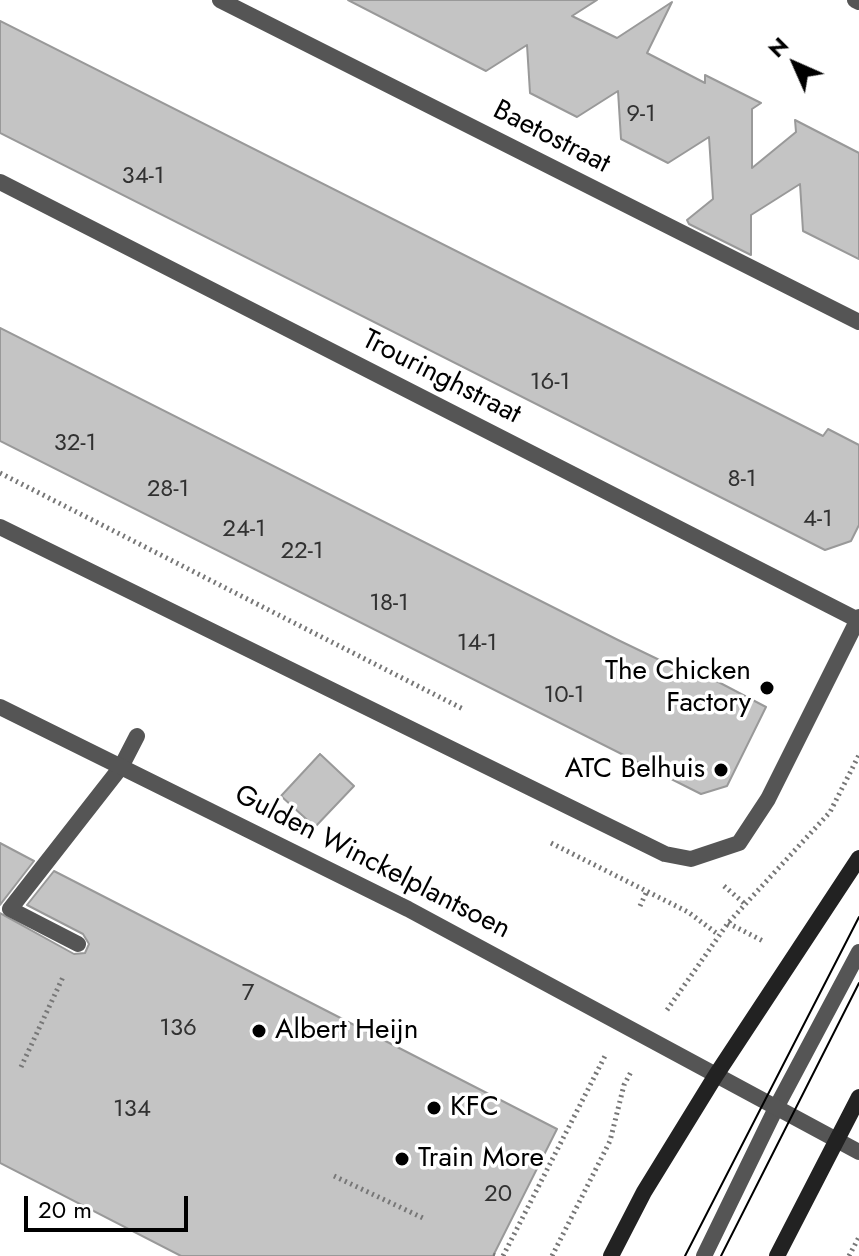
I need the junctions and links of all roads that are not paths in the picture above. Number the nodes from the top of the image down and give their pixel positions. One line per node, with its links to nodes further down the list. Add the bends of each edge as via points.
1 (220, 0): 3 (street, Baetostraat)
2 (0, 182): 5 (street, Trouringhstraat)
3 (859, 322)
4 (0, 527): 5 (street, via 665,854 691,859 739,843 768,799)
5 (858, 618)
6 (0, 707): 8 (street, Gulden Winckelplantsoen)
7 (137, 736): 8 (street)
8 (121, 767): 10 (street, via 10,909); 12 (street, Gulden Winckelplantsoen, via 408,909)
9 (859, 858): 12 (main road)
10 (78, 944)
11 (859, 952): 14 (street)
12 (716, 1075): 14 (street, Gulden Winckelplantsoen); 17 (main road)
13 (859, 1097): 15 (main road)
14 (777, 1106): 15 (street, Gulden Winckelplantsoen); 18 (street)
15 (837, 1139): 16 (street, Gulden Winckelplantsoen); 19 (main road)
16 (859, 1152)
17 (611, 1256)
18 (704, 1256)
19 (777, 1256)

